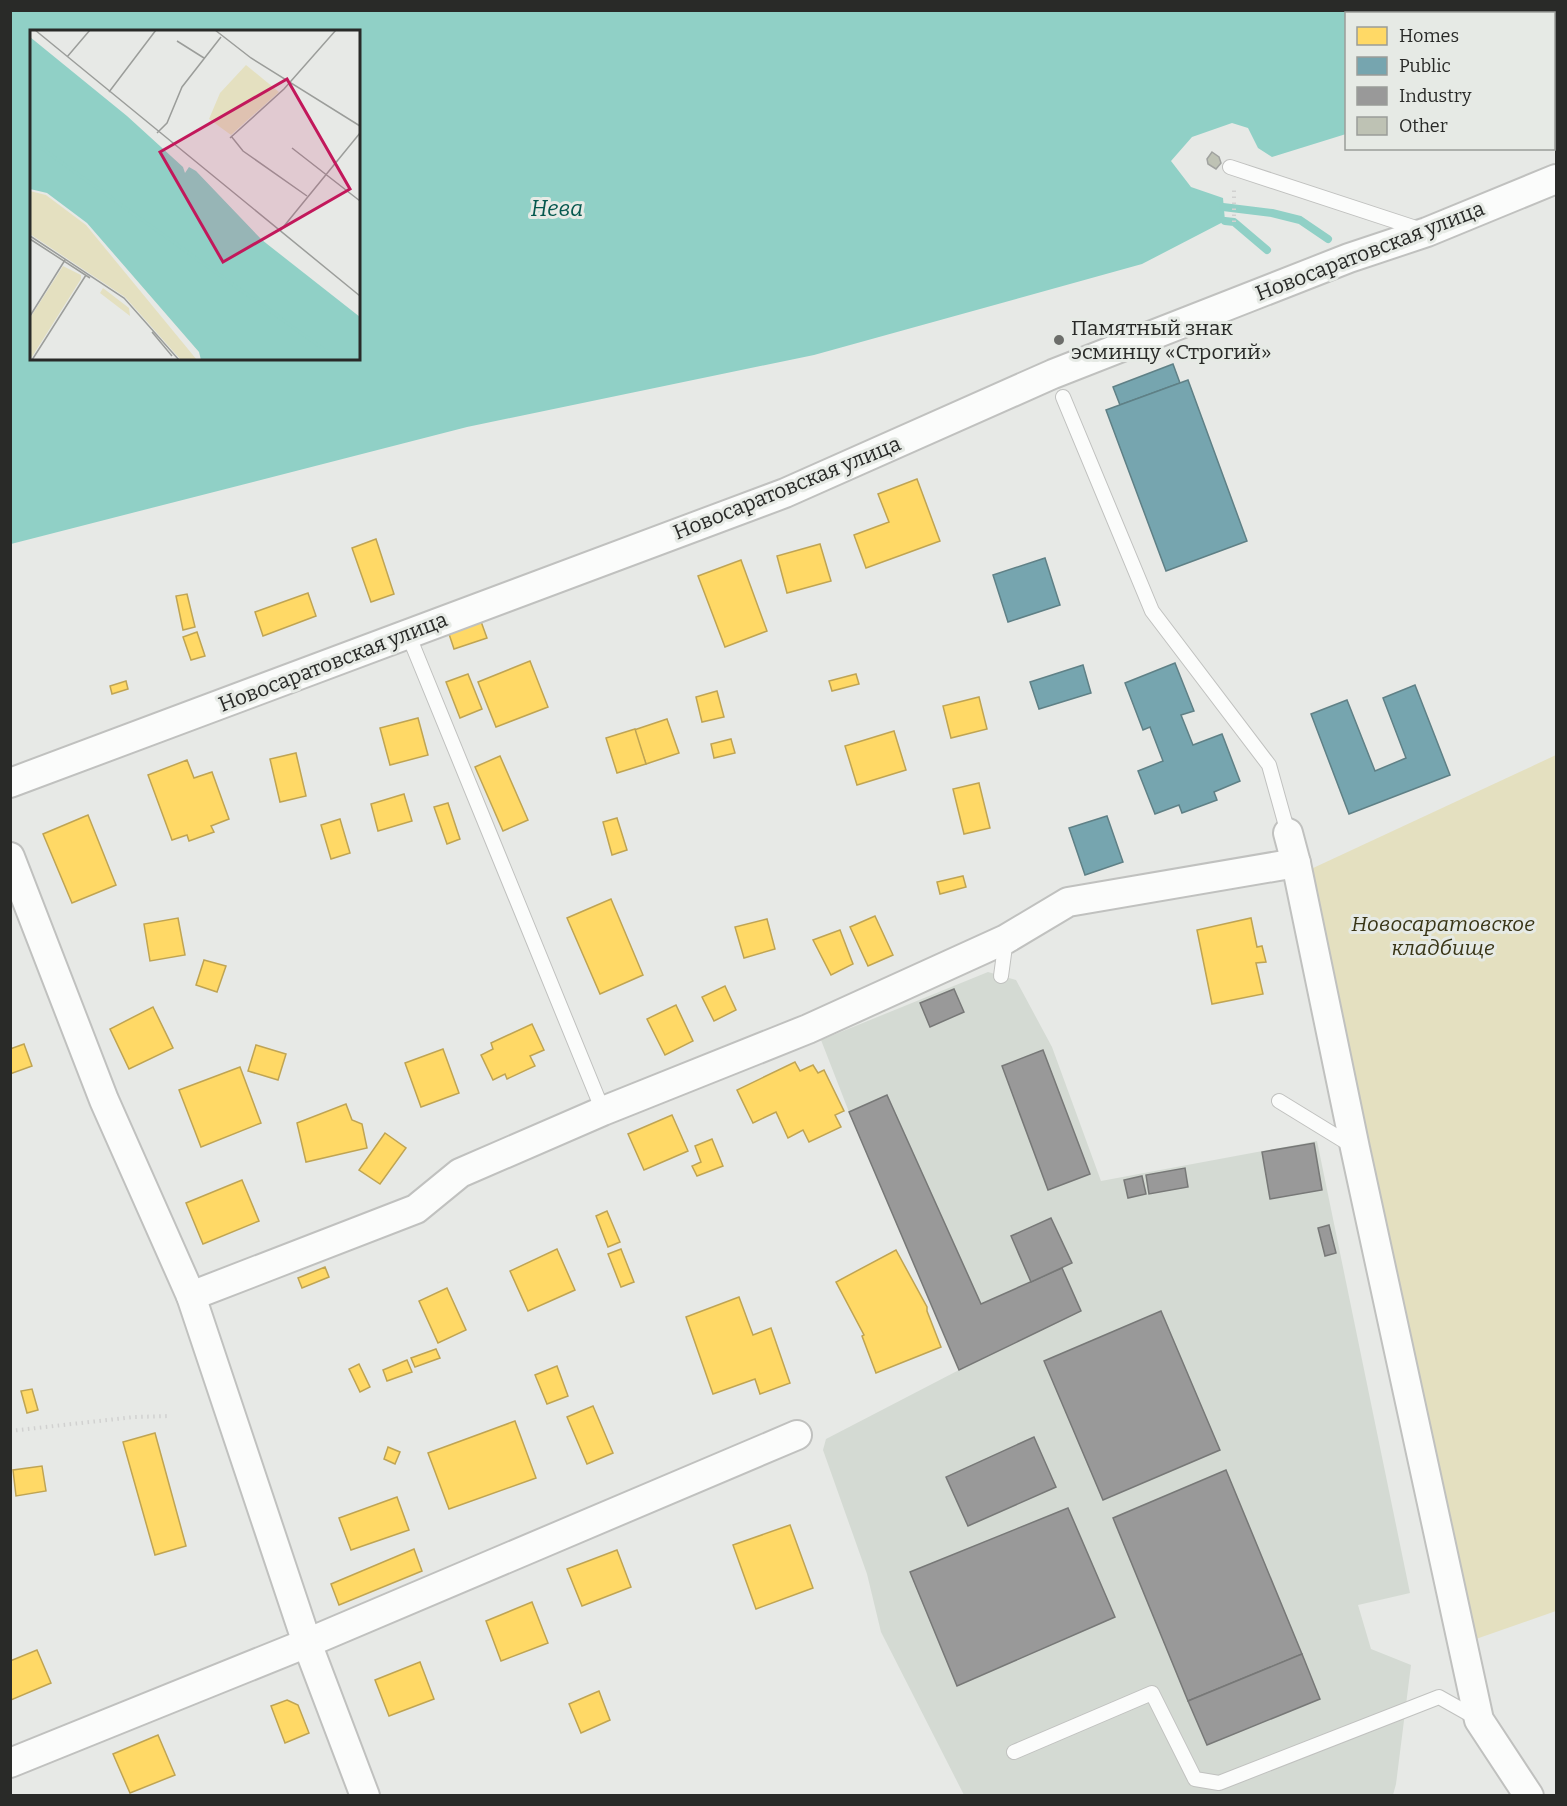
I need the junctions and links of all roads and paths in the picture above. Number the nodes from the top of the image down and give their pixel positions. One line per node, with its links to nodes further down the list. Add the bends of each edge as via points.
1 (1230, 167): 5 (lane)
2 (1557, 179): 5 (street, Новосаратовская улица)
3 (1235, 194): 4 (path)
4 (1234, 222)
5 (1427, 232): 7 (street, Новосаратовская улица, via 1349,258 1053,374 785,493)
6 (1063, 397): 9 (lane, via 1152,611 1269,765)
7 (408, 634): 8 (street, Новосаратовская улица); 15 (lane)
8 (10, 783)
9 (1288, 833): 11 (street)
10 (10, 857): 17 (street, via 104,1100)
11 (1296, 863): 12 (street, via 1068,902); 16 (street)
12 (1006, 939): 13 (lane); 15 (street, via 808,1029)
13 (1001, 976)
14 (1280, 1101): 16 (lane)
15 (603, 1111): 17 (street, via 460,1173 416,1209)
16 (1355, 1148): 22 (street)
17 (191, 1296): 21 (street)
18 (171, 1416): 19 (path)
19 (10, 1431)
20 (797, 1435): 21 (street)
21 (307, 1643): 24 (street); 25 (street)
22 (1479, 1720): 23 (lane, via 1439,1697 1219,1783 1195,1779 1152,1693); 26 (street)
23 (1014, 1752)
24 (10, 1763)
25 (365, 1796)
26 (1529, 1796)

